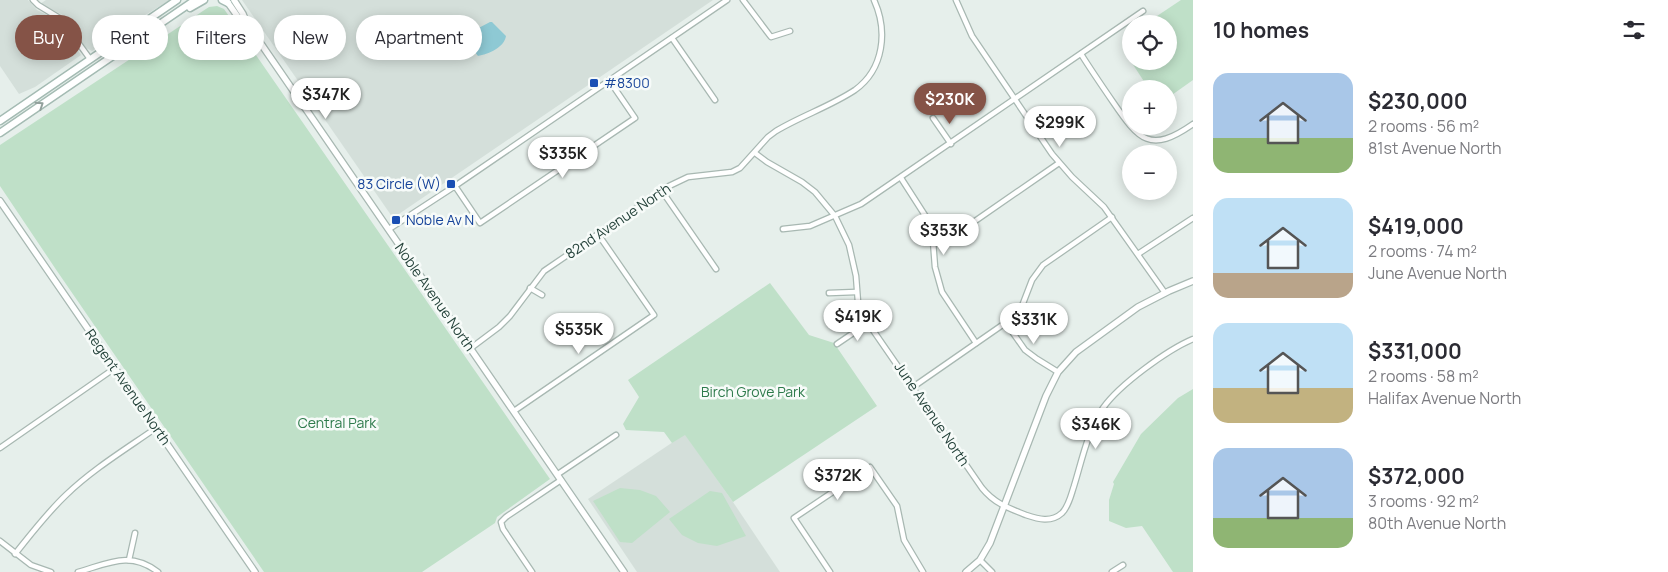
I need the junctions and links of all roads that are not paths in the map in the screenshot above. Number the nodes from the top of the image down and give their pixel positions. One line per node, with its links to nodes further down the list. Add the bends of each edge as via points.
1 (33, 0): 16 (street, via 61,18)
2 (177, 0): 16 (main road)
3 (195, 0): 11 (main road)
4 (204, 0): 12 (main road)
5 (727, 0): 14 (street)
6 (743, 0): 13 (street, via 771,37)
7 (874, 0): 19 (street, 82nd Avenue North, via 882,30 880,52 864,82)
8 (956, 0): 21 (street, via 972,36)
9 (227, 1): 37 (street, Noble Avenue North, via 238,17 246,22)
10 (1143, 11): 15 (street)
11 (168, 18)
12 (168, 24)
13 (790, 31)
14 (672, 38): 18 (street); 20 (street)
15 (1080, 54): 21 (street); 25 (street, via 1134,131 1158,140 1173,137)
16 (90, 59): 24 (main road)
17 (107, 60): 26 (main road, one-way to 17)
18 (610, 80): 31 (street); 31 (street, via 635,118 627,124 480,223)
19 (840, 98): 22 (street); 28 (street, 82nd Avenue North, via 776,131)
20 (715, 100)
21 (1015, 100): 27 (street); 29 (street)
22 (844, 104)
23 (933, 118): 27 (street)
24 (0, 121)
25 (1193, 124)
26 (0, 133)
27 (951, 144): 30 (street)
28 (755, 153): 32 (street, 82nd Avenue North, via 732,172 688,177); 34 (street, June Avenue North, via 815,192)
29 (1059, 163): 35 (street); 40 (street, via 965,228 950,236)
30 (901, 178): 34 (street, via 861,204); 40 (street, via 924,213)
31 (455, 186): 37 (street)
32 (662, 191): 39 (street, 82nd Avenue North); 42 (street)
33 (1, 204): 55 (street, Regent Avenue North)
34 (835, 216): 38 (street, via 810,226); 45 (street, June Avenue North, via 849,245)
35 (1112, 217): 41 (street); 50 (street, via 1043,265 1032,280 1018,313)
36 (1193, 218): 41 (street)
37 (389, 229): 54 (street, Noble Avenue North)
38 (783, 229)
39 (598, 234): 44 (street, 82nd Avenue North, via 544,271); 58 (street, via 654,315)
40 (933, 238): 53 (street, via 935,266 942,292)
41 (1138, 254): 46 (street)
42 (716, 269)
43 (1193, 282): 46 (street)
44 (530, 288): 48 (street); 54 (street, 82nd Avenue North, via 510,316)
45 (856, 292): 47 (street); 49 (street, June Avenue North)
46 (1164, 293): 56 (street, via 1124,316 1076,352)
47 (829, 294)
48 (542, 295)
49 (868, 323): 52 (street); 57 (street, June Avenue North)
50 (1006, 323): 53 (street); 56 (street, via 1025,350)
51 (1193, 339): 63 (street, via 1160,358 1103,408 1061,514 1041,520)
52 (837, 344)
53 (976, 344): 57 (street)
54 (471, 348): 58 (street, Noble Avenue North)
55 (115, 368): 59 (street, Regent Avenue North); 61 (street)
56 (1058, 372): 63 (street)
57 (913, 387): 63 (street, June Avenue North, via 982,488)
58 (514, 411): 62 (street, Noble Avenue North)
59 (156, 428): 66 (street, via 82,480 49,512); 73 (street, Regent Avenue North)
60 (616, 435): 62 (street)
61 (0, 448)
62 (560, 477): 74 (street, via 501,522); 75 (street, Noble Avenue North)
63 (1004, 507): 68 (street)
64 (135, 533): 67 (street)
65 (0, 541): 66 (street)
66 (16, 554): 70 (street, via 31,565)
67 (130, 560): 71 (street, via 111,561); 72 (street, via 146,564)
68 (980, 560): 78 (street); 79 (street)
69 (1123, 565): 80 (street)
70 (51, 572)
71 (78, 572)
72 (158, 572)
73 (255, 572)
74 (532, 572)
75 (624, 572)
76 (830, 572): 77 (street, via 794,518 870,467 897,506 904,540)
77 (923, 572)
78 (966, 572)
79 (992, 572)
80 (1112, 572)

